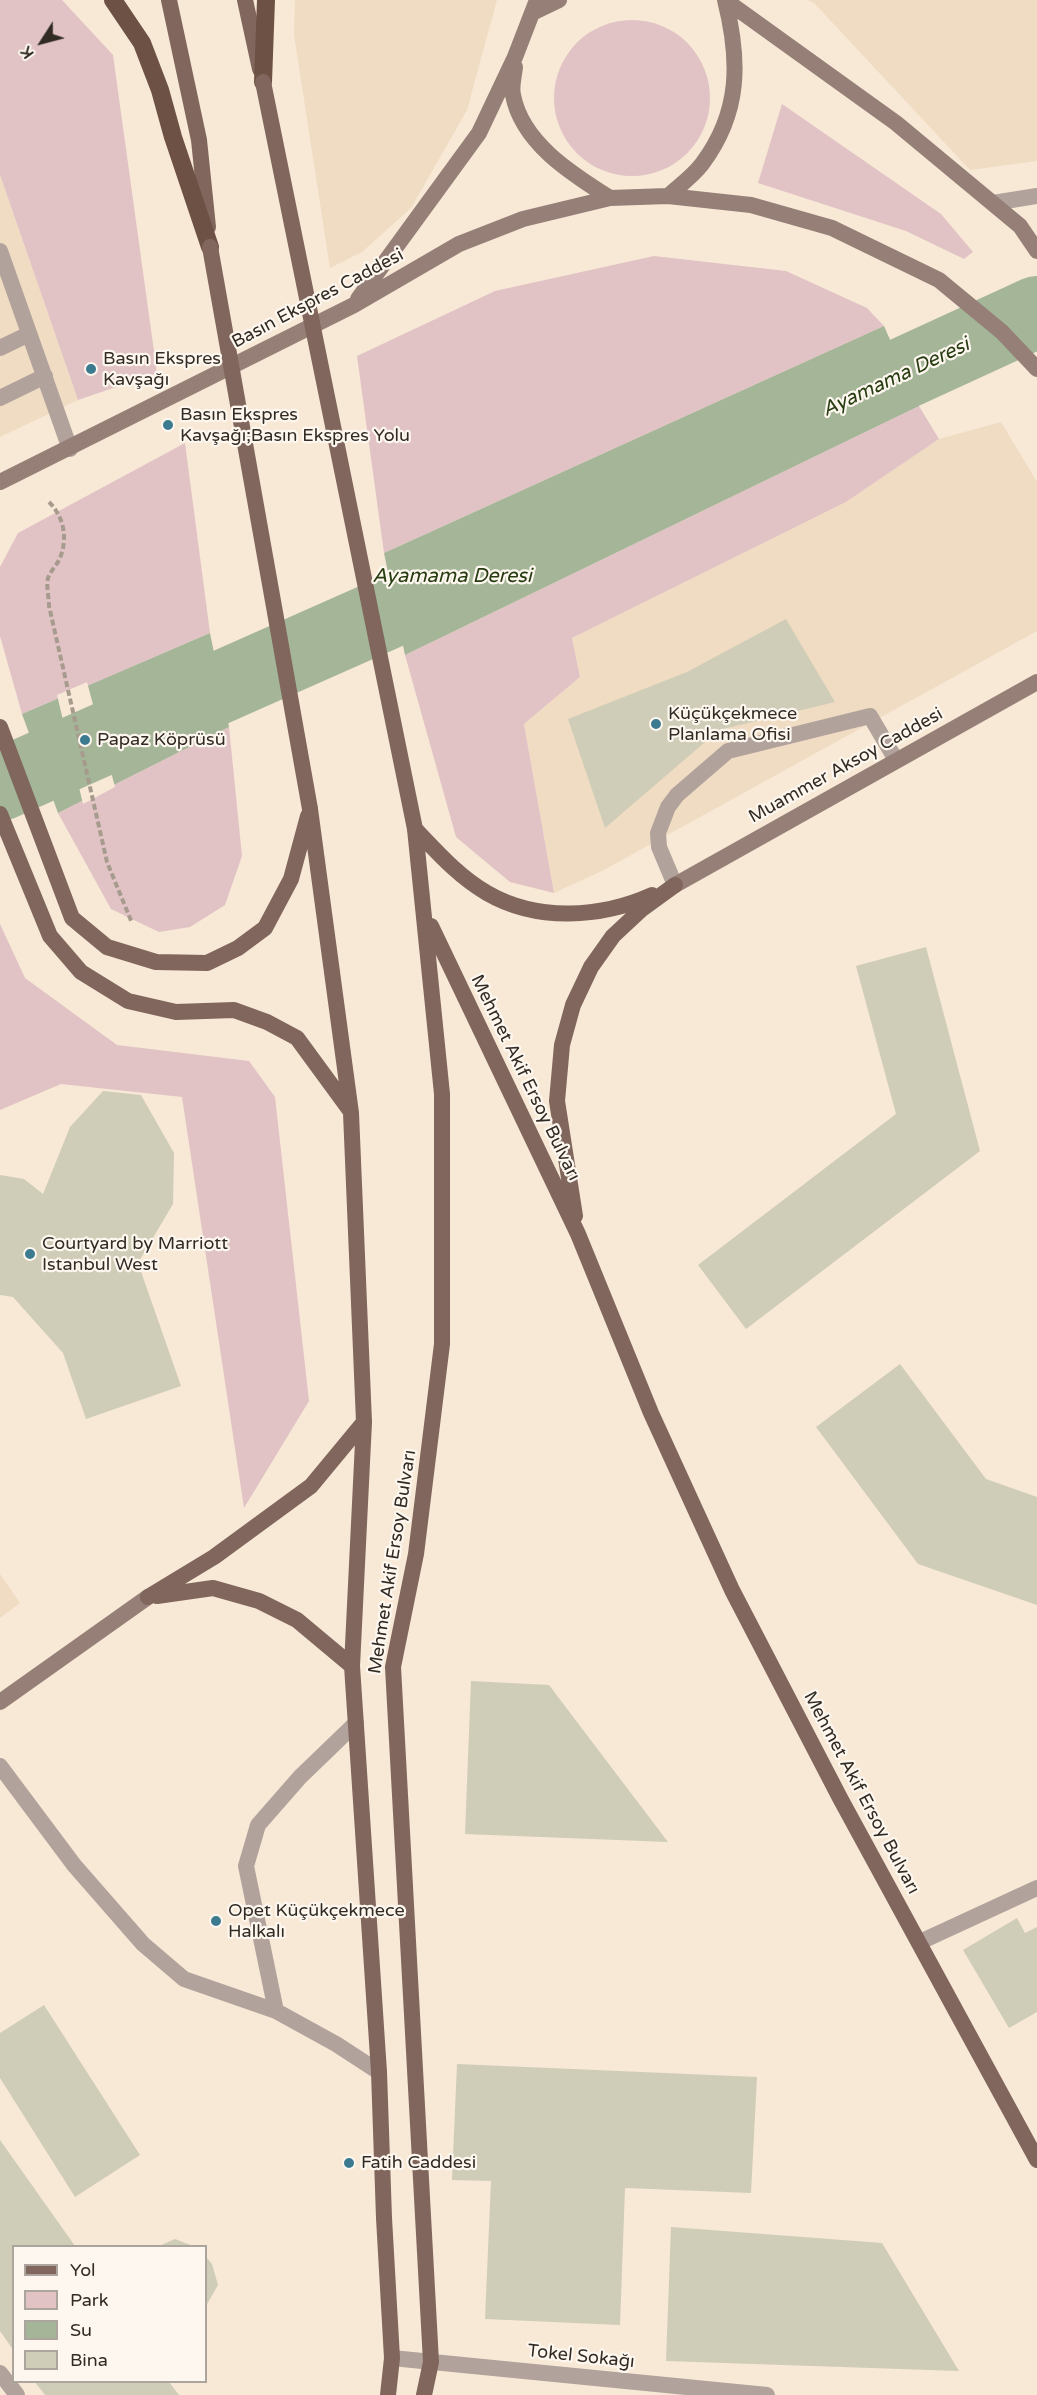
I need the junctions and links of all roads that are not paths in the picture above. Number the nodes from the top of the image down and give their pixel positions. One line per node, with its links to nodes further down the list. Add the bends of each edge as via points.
1 (114, 0): 14 (highway, via 142,43)
2 (169, 0): 14 (main road, via 199,140)
3 (245, 0): 9 (main road, Mehmet Akif Ersoy Bulvarı)
4 (266, 0): 9 (highway)
5 (559, 0): 7 (main road)
6 (725, 0): 10 (main road, via 733,31 737,76 727,120 702,165); 13 (main road, via 896,123)
7 (536, 6): 8 (main road)
8 (515, 57): 12 (main road, via 513,94 526,129 571,174); 17 (main road, via 479,133)
9 (263, 82): 30 (main road, Mehmet Akif Ersoy Bulvarı, bridge)
10 (668, 196): 12 (main road, Basın Ekspres Caddesi); 20 (main road, Basın Ekspres Caddesi, via 751,205 832,228 939,280 1002,332)
11 (1037, 196): 13 (street)
12 (610, 198): 17 (main road, Basın Ekspres Caddesi, via 523,219 459,244)
13 (993, 203): 16 (main road, via 1020,226)
14 (210, 247): 28 (main road, bridge)
15 (0, 251): 18 (street)
16 (1037, 251)
17 (354, 305): 23 (main road, Basın Ekspres Caddesi)
18 (29, 334): 19 (street); 21 (street)
19 (0, 348)
20 (1037, 369)
21 (45, 376): 22 (street); 23 (street)
22 (0, 398)
23 (70, 449): 24 (main road, Basın Ekspres Caddesi)
24 (0, 483)
25 (1037, 682): 27 (main road, Muammer Aksoy Caddesi)
26 (0, 727): 28 (main road, via 72,918 107,947 156,962 207,963 238,948 265,928 291,879)
27 (896, 760): 31 (main road, Muammer Aksoy Caddesi); 31 (street, via 870,716 728,751 677,795 662,820 659,847)
28 (310, 809): 33 (main road)
29 (0, 814): 33 (main road, via 50,936 81,972 128,1001 176,1012 234,1010 267,1022 297,1038)
30 (415, 829): 31 (main road, via 451,866 488,893 546,912 579,915 610,909); 32 (main road, Mehmet Akif Ersoy Bulvarı)
31 (675, 885): 34 (main road, via 642,909 607,944 573,1005 562,1045 557,1101)
32 (425, 914): 34 (main road, Mehmet Akif Ersoy Bulvarı); 47 (main road, Mehmet Akif Ersoy Bulvarı, via 442,1094 442,1344 416,1554 393,1667)
33 (351, 1113): 35 (main road)
34 (578, 1234): 42 (main road, Mehmet Akif Ersoy Bulvarı, via 651,1413 732,1590)
35 (364, 1422): 36 (main road, via 311,1486 214,1557); 37 (main road)
36 (148, 1597): 37 (main road, via 213,1588 259,1601 297,1620); 38 (main road)
37 (352, 1666): 39 (main road)
38 (0, 1702)
39 (356, 1723): 43 (street, via 300,1777 258,1826 246,1866); 44 (main road)
40 (0, 1766): 43 (street, via 75,1865 143,1944 184,1979)
41 (1037, 1888): 42 (street)
42 (920, 1942): 45 (main road, Mehmet Akif Ersoy Bulvarı)
43 (276, 2011): 44 (street)
44 (379, 2072): 46 (main road)
45 (1037, 2160)
46 (392, 2358): 47 (street, Tokel Sokağı); 50 (main road)
47 (431, 2362): 51 (main road, Mehmet Akif Ersoy Bulvarı); 52 (street, Tokel Sokağı)
48 (0, 2373): 49 (street)
49 (17, 2395)
50 (388, 2395)
51 (424, 2395)
52 (767, 2395)

